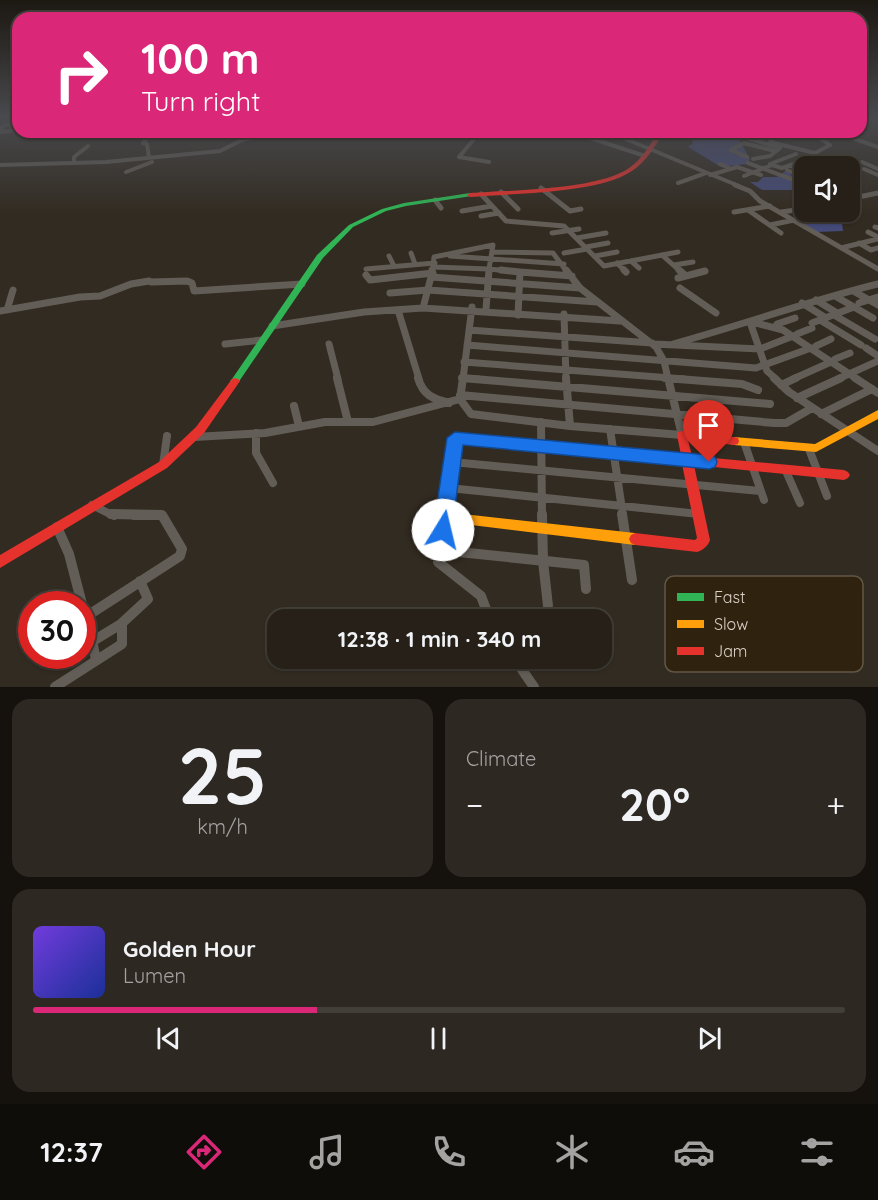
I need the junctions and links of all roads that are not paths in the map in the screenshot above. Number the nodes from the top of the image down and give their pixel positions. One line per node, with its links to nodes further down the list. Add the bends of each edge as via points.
1 (83, 150): 22 (street, via 74,157)
2 (148, 150): 17 (street)
3 (222, 150): 14 (street)
4 (465, 150): 20 (street, via 459,157)
5 (627, 150): 15 (street)
6 (650, 150): 15 (main road)
7 (656, 150): 37 (street)
8 (730, 150): 16 (street)
9 (772, 150): 12 (street)
10 (803, 150): 11 (street)
11 (821, 150)
12 (775, 151): 13 (street); 18 (street)
13 (781, 151): 19 (street); 19 (street, via 794,155)
14 (158, 156): 17 (street); 34 (street)
15 (645, 156): 41 (main road, via 616,177)
16 (747, 157)
17 (149, 158): 22 (street)
18 (753, 159)
19 (784, 159): 26 (street)
20 (489, 162)
21 (862, 162): 36 (street)
22 (74, 163): 25 (street)
23 (720, 164): 30 (street)
24 (748, 164): 28 (street)
25 (0, 165)
26 (771, 165): 28 (street); 29 (street); 31 (street)
27 (794, 165): 31 (street)
28 (754, 166): 29 (street)
29 (762, 168): 31 (street, via 794,180 802,177); 35 (street)
30 (731, 169): 35 (street, via 740,167); 37 (street)
31 (786, 169): 32 (street)
32 (794, 169)
33 (864, 169): 36 (street)
34 (126, 172)
35 (754, 172): 38 (street); 39 (street)
36 (876, 172)
37 (708, 174): 40 (street); 47 (street, via 750,191)
38 (761, 175)
39 (744, 176)
40 (678, 183)
41 (541, 188): 42 (main road); 49 (street, via 570,211)
42 (501, 192): 44 (main road); 48 (street)
43 (878, 193): 45 (street)
44 (481, 194): 46 (street); 103 (main road, via 383,211 348,227 323,252)
45 (860, 197)
46 (492, 206): 52 (street); 55 (street)
47 (770, 206): 50 (street); 54 (street)
48 (518, 209)
49 (581, 209)
50 (748, 210): 53 (street); 59 (street)
51 (794, 210): 54 (street)
52 (462, 211)
53 (734, 212)
54 (781, 212): 57 (street)
55 (499, 213): 56 (street); 61 (street, via 506,220 564,226)
56 (481, 216)
57 (794, 220): 59 (street)
58 (797, 222): 72 (street)
59 (770, 225): 64 (street)
60 (579, 229): 61 (street)
61 (569, 230): 63 (street); 66 (street)
62 (868, 232): 67 (street)
63 (552, 233)
64 (781, 233)
65 (606, 234): 66 (street)
66 (577, 238): 71 (street)
67 (878, 238): 69 (street)
68 (608, 243): 71 (street)
69 (859, 243): 72 (street); 73 (street, via 871,250)
70 (428, 248): 88 (street)
71 (586, 248): 77 (street); 81 (street)
72 (841, 248): 94 (street)
73 (878, 248)
74 (617, 252): 81 (street)
75 (678, 252): 79 (street)
76 (411, 253): 86 (street)
77 (564, 253)
78 (491, 255): 87 (street); 87 (street, via 549,252); 88 (street); 88 (street, via 493,245 489,244); 93 (street)
79 (662, 255): 82 (street); 89 (street)
80 (389, 256): 90 (street)
81 (594, 256): 85 (street, via 604,266)
82 (646, 258): 83 (street); 91 (street)
83 (631, 261): 85 (street); 92 (street)
84 (693, 262): 89 (street)
85 (617, 263): 97 (street)
86 (416, 264): 88 (street); 90 (street)
87 (564, 264): 98 (street)
88 (434, 265): 90 (street, via 370,280 366,272); 93 (street); 101 (street); 108 (street)
89 (674, 265): 99 (street)
90 (394, 266)
91 (654, 266)
92 (639, 268)
93 (489, 269): 96 (street); 101 (street)
94 (878, 269)
95 (705, 271): 99 (street)
96 (520, 272): 98 (street); 102 (street)
97 (626, 272)
98 (572, 276): 105 (street)
99 (686, 276): 100 (street)
100 (678, 278)
101 (487, 281): 102 (street); 111 (street)
102 (518, 283): 105 (street); 113 (street)
103 (302, 284): 124 (street, via 194,291 192,283 183,280 160,284 150,281 127,284 105,297 80,297); 135 (main road)
104 (878, 284): 109 (street)
105 (580, 288): 117 (street)
106 (680, 288): 127 (street)
107 (13, 290): 124 (street)
108 (428, 290): 110 (street); 111 (street); 121 (street)
109 (855, 291): 112 (street); 116 (street)
110 (390, 293)
111 (488, 295): 113 (street); 123 (street)
112 (835, 296): 115 (street); 119 (street)
113 (517, 297): 117 (street); 126 (street)
114 (878, 297): 116 (street)
115 (816, 300): 118 (street); 128 (street)
116 (869, 300): 119 (street); 120 (street)
117 (597, 302): 132 (street)
118 (802, 303): 133 (street); 134 (street)
119 (856, 305): 128 (street); 129 (street)
120 (878, 305)
121 (423, 306): 122 (street); 125 (street); 135 (street, via 351,310)
122 (472, 309): 123 (street); 126 (street); 137 (street)
123 (486, 309): 126 (street)
124 (4, 310)
125 (398, 310): 135 (street); 170 (street, via 422,390)
126 (518, 313): 130 (street)
127 (716, 313)
128 (836, 314): 134 (street); 142 (street)
129 (876, 315)
130 (563, 316): 132 (street); 140 (street)
131 (795, 318): 136 (street)
132 (620, 320): 146 (street)
133 (753, 321): 136 (street); 138 (street); 139 (street); 147 (street)
134 (817, 322): 139 (street); 153 (street)
135 (274, 324): 143 (main road)
136 (775, 325): 138 (street); 139 (street)
137 (469, 330): 140 (street); 148 (street)
138 (754, 333): 150 (street)
139 (795, 335): 149 (street); 150 (street)
140 (563, 337): 146 (street); 151 (street)
141 (831, 339): 149 (street)
142 (875, 339)
143 (262, 340): 144 (street); 187 (main road)
144 (225, 344)
145 (328, 344): 178 (street)
146 (653, 344): 147 (street); 154 (street)
147 (674, 344): 150 (street)
148 (467, 345): 151 (street); 156 (street)
149 (814, 347): 155 (street); 158 (street)
150 (760, 349): 158 (street)
151 (564, 353): 154 (street); 159 (street)
152 (850, 353): 155 (street)
153 (878, 356)
154 (664, 361): 158 (street); 162 (street)
155 (833, 361): 160 (street); 163 (street)
156 (464, 362): 159 (street); 161 (street)
157 (878, 362): 160 (street)
158 (765, 367): 163 (street)
159 (565, 369): 162 (street); 164 (street)
160 (852, 373): 165 (street); 169 (street)
161 (462, 378): 164 (street); 168 (street)
162 (668, 378): 166 (street, via 742,384); 167 (street)
163 (781, 385): 169 (street)
164 (567, 386): 167 (street); 172 (street)
165 (876, 388): 176 (street)
166 (758, 390)
167 (672, 396): 171 (street); 175 (street)
168 (460, 397): 170 (street); 172 (street); 179 (street, via 476,416)
169 (797, 398): 174 (street)
170 (449, 403): 178 (street, via 373,422)
171 (770, 404)
172 (568, 405): 175 (street); 181 (street)
173 (294, 406): 180 (street)
174 (812, 408): 175 (street, via 786,423); 176 (street)
175 (677, 414): 185 (street)
176 (821, 414): 183 (street)
177 (878, 414): 183 (main road)
178 (348, 422): 180 (street)
179 (542, 422): 181 (street); 189 (street)
180 (299, 426): 184 (street)
181 (570, 426): 182 (street)
182 (610, 429): 185 (street); 192 (street)
183 (849, 432): 190 (main road); 191 (street)
184 (256, 433): 187 (street); 202 (street, via 256,453)
185 (682, 435): 188 (main road); 193 (main road)
186 (167, 436): 195 (street)
187 (195, 437): 195 (main road)
188 (744, 442): 190 (main road); 196 (street)
189 (542, 445): 192 (main road); 194 (main road, via 455,438); 197 (street)
190 (809, 449): 199 (street)
191 (877, 449)
192 (614, 454): 193 (main road); 201 (street)
193 (687, 460): 196 (main road); 203 (main road)
194 (452, 462): 197 (street); 204 (main road)
195 (163, 465): 208 (main road)
196 (752, 466): 198 (main road); 203 (street, via 762,496)
197 (542, 469): 201 (street); 206 (street)
198 (785, 469): 199 (main road); 207 (street)
199 (818, 471): 200 (main road); 205 (street)
200 (844, 475)
201 (617, 478): 203 (street); 209 (street)
202 (273, 483)
203 (693, 486): 211 (main road)
204 (449, 488): 206 (street); 210 (main road)
205 (827, 496)
206 (542, 497): 209 (street); 213 (street)
207 (800, 503)
208 (92, 506): 212 (main road); 219 (street, via 115,516 162,515 181,552)
209 (621, 508): 211 (street); 214 (street)
210 (446, 511): 213 (main road, via 451,518); 215 (street)
211 (699, 514): 214 (main road, via 704,540 697,546)
212 (57, 526): 217 (main road); 221 (street)
213 (542, 528): 214 (main road); 216 (street)
214 (624, 537): 218 (street)
215 (439, 550): 216 (street); 224 (street, via 438,562 481,596)
216 (543, 561): 220 (street, via 584,565); 223 (street)
217 (0, 562)
218 (632, 580)
219 (140, 582): 222 (street); 225 (street, via 147,601)
220 (586, 589)
221 (79, 591)
222 (96, 603)
223 (548, 606)
224 (486, 609)
225 (121, 624): 226 (street); 227 (street, via 124,642)
226 (96, 639)
227 (96, 660)
228 (82, 669): 230 (street)
229 (522, 669): 231 (street)
230 (55, 687)
231 (534, 687)

